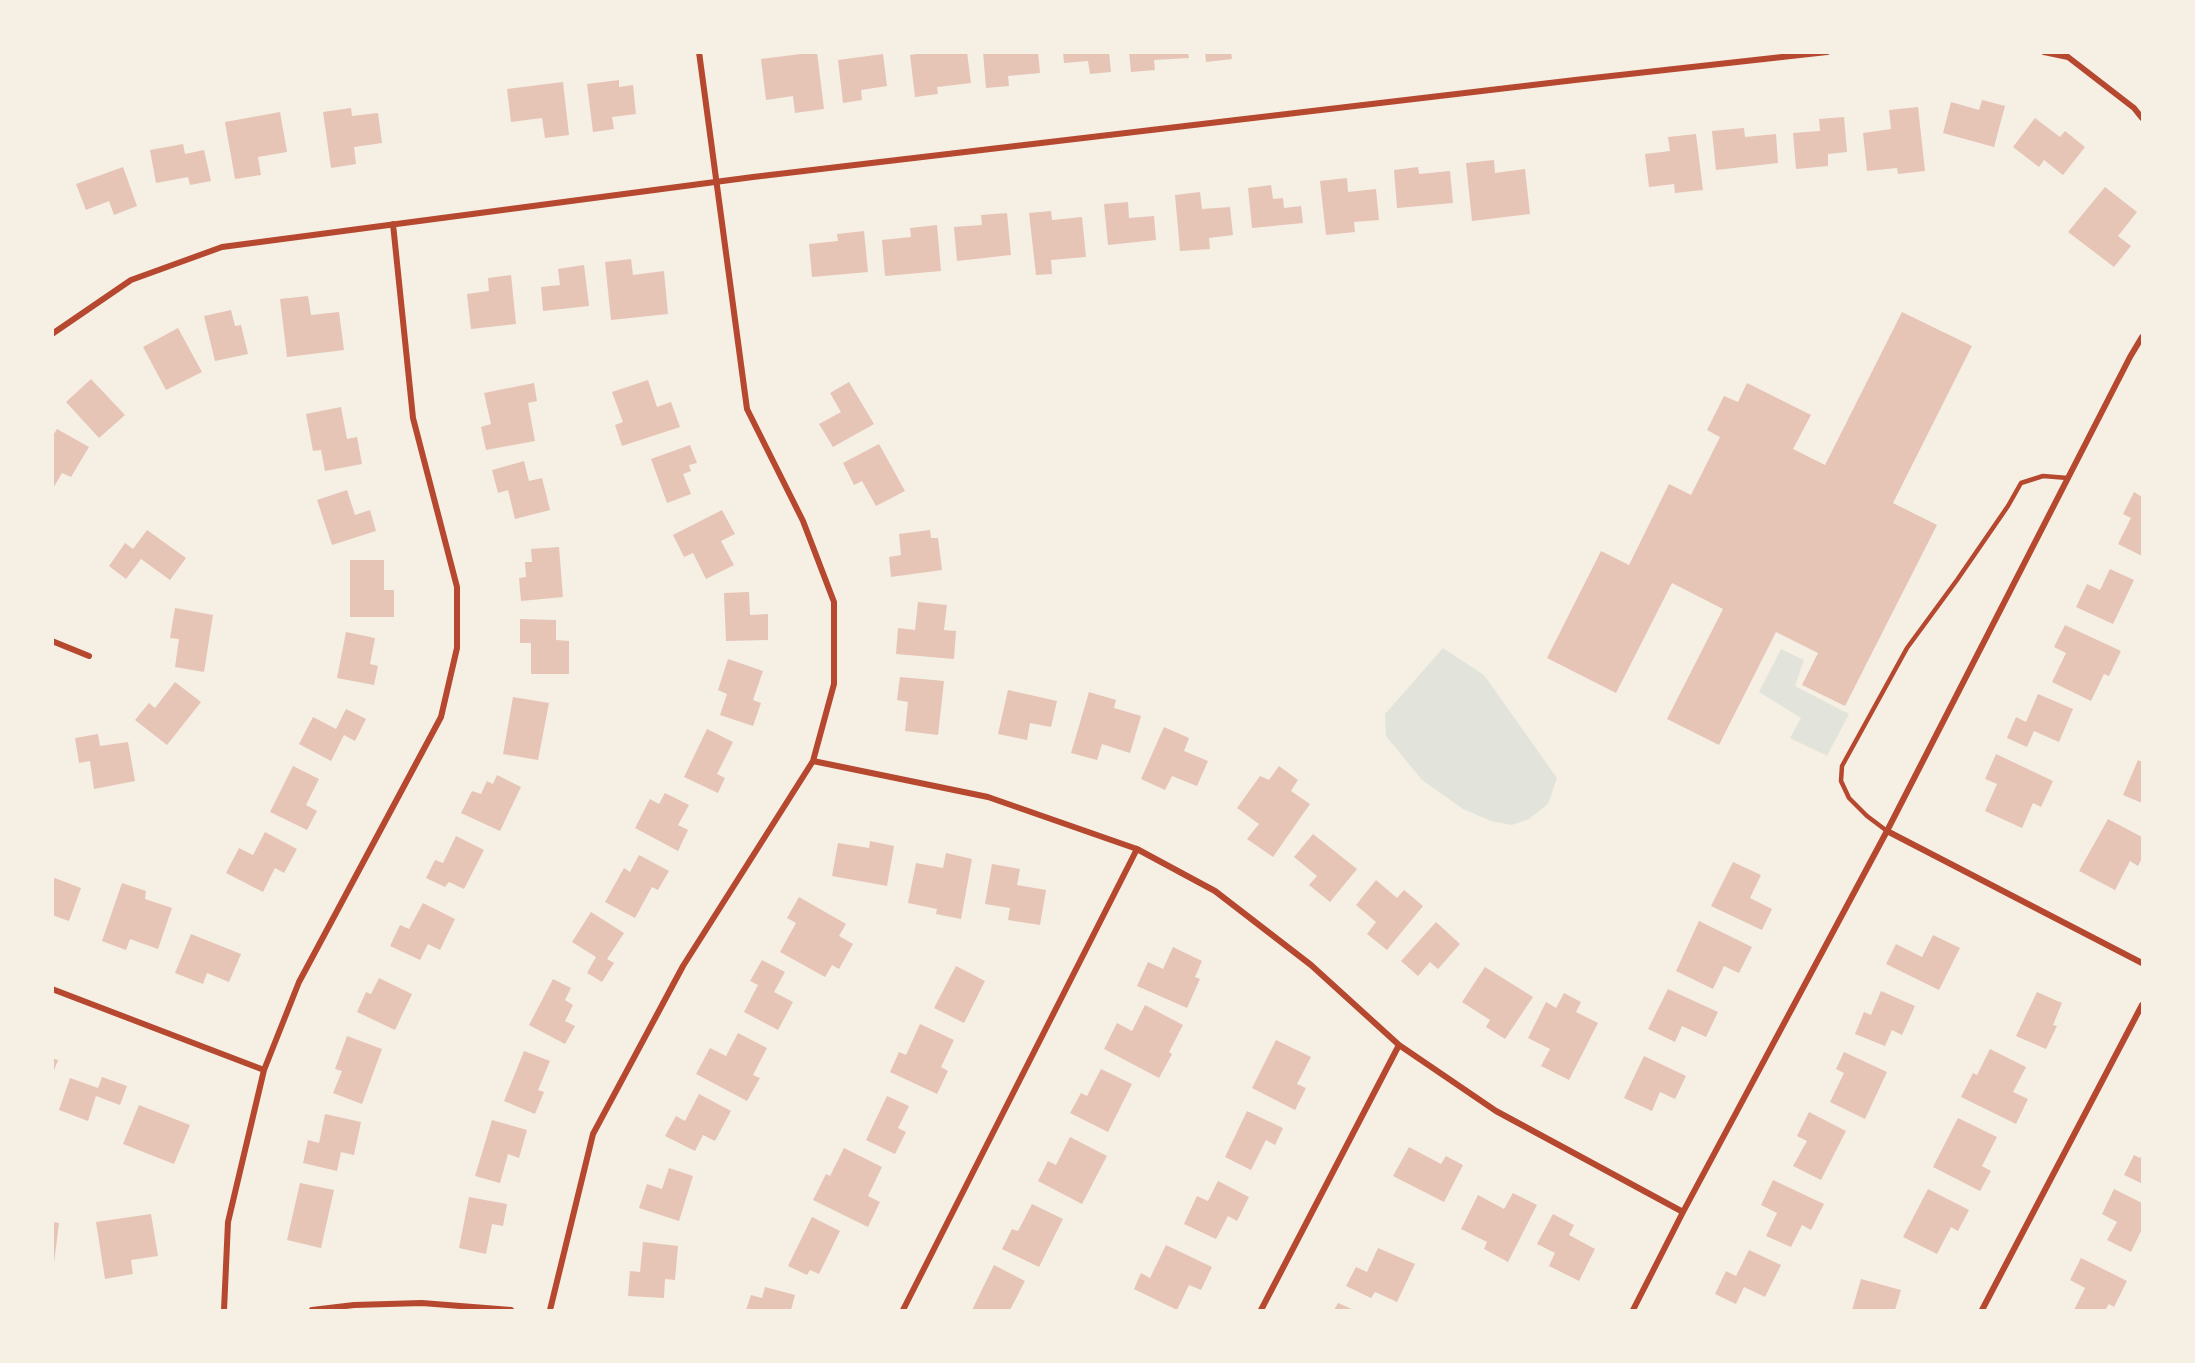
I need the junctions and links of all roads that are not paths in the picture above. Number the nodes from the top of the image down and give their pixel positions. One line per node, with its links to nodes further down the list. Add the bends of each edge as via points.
1 (699, 52): 5 (street)
2 (1827, 52): 5 (street)
3 (2044, 52): 4 (street, via 2068,57)
4 (2142, 118)
5 (716, 182): 6 (street); 12 (street, via 747,409 803,522 834,602 834,684)
6 (393, 224): 7 (street, via 222,247 131,280); 19 (street, via 413,418 457,587 458,648 441,717 299,981)
7 (52, 334)
8 (2142, 337): 9 (street)
9 (2068, 478): 13 (street); 13 (lane, via 2043,476 2021,483 1906,648 1846,756 1840,781 1849,798)
10 (52, 641): 11 (street)
11 (89, 656)
12 (813, 761): 14 (street, via 988,797); 24 (street, via 682,966 593,1134)
13 (1887, 831): 15 (street); 20 (street)
14 (1137, 849): 18 (street, via 1215,891 1311,964); 25 (street)
15 (2142, 963)
16 (52, 989): 19 (street)
17 (2142, 1005): 28 (street)
18 (1400, 1045): 20 (street, via 1496,1111); 26 (street)
19 (264, 1070): 21 (street, via 228,1222)
20 (1683, 1212): 27 (street)
21 (224, 1311)
22 (312, 1311): 23 (street, via 354,1305 422,1304)
23 (511, 1311)
24 (550, 1311)
25 (903, 1311)
26 (1261, 1311)
27 (1633, 1311)
28 (1982, 1311)

